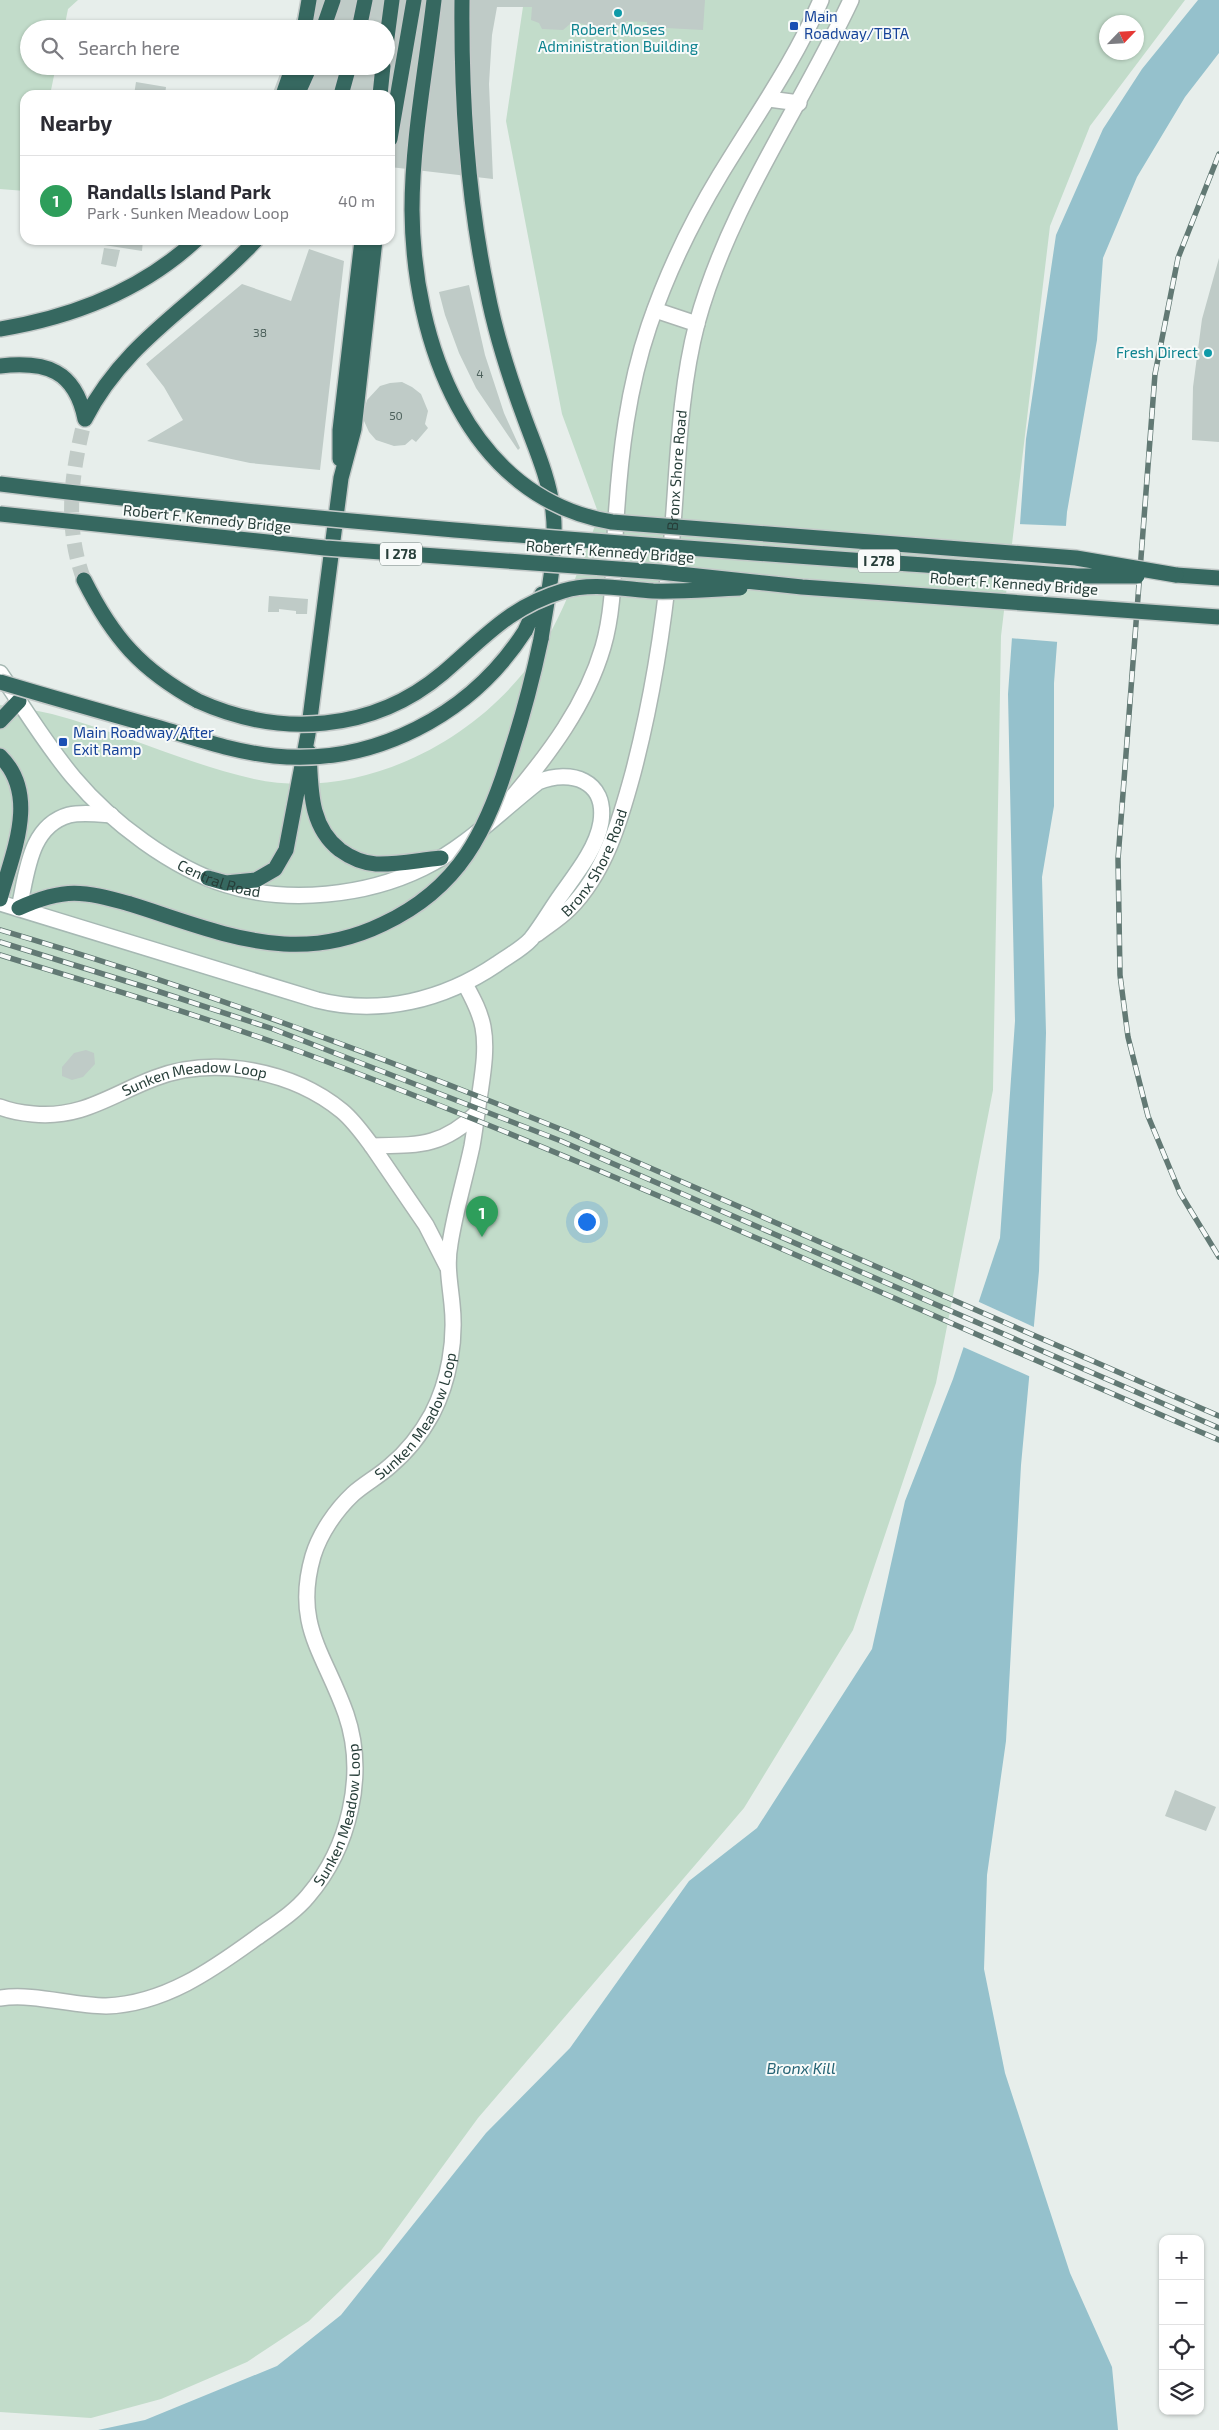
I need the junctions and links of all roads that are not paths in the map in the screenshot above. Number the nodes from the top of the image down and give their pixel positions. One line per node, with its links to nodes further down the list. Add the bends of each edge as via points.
1 (309, 0): 10 (highway)
2 (332, 0): 11 (highway)
3 (365, 0): 12 (highway)
4 (392, 0): 13 (highway)
5 (414, 0): 24 (highway)
6 (434, 0): 35 (highway, bridge, via 412,208 421,300 436,355 460,409 488,451 523,485 580,516 612,522 1076,558)
7 (462, 0): 34 (highway, via 462,84 478,239 504,358 543,468 553,510)
8 (821, 0): 22 (street)
9 (851, 0): 23 (street, Bronx Shore Road)
10 (306, 20)
11 (326, 20)
12 (361, 20)
13 (389, 20)
14 (290, 75): 18 (highway)
15 (306, 75): 19 (highway)
16 (346, 75): 20 (highway)
17 (382, 75): 21 (highway)
18 (286, 90)
19 (299, 90)
20 (342, 90)
21 (381, 90)
22 (769, 98): 23 (street); 28 (street, via 692,223)
23 (799, 103): 29 (street, Bronx Shore Road, via 736,215)
24 (395, 110)
25 (190, 245): 30 (highway, via 160,269 115,295 53,319)
26 (250, 245): 31 (highway, via 130,354 103,386 85,420 79,397 69,382 54,370 33,364)
27 (368, 245): 44 (highway, via 340,430 341,478)
28 (655, 310): 29 (street); 46 (street, via 636,366 624,435 604,645 594,673 568,724)
29 (697, 324): 52 (street, Bronx Shore Road, via 685,385 670,558 658,647 627,795 609,846 590,880 569,909)
30 (0, 329)
31 (0, 366)
32 (0, 484): 35 (highway, Robert F. Kennedy Bridge / I 278, bridge, via 291,516 573,539 1077,576)
33 (0, 514): 38 (highway, Robert F. Kennedy Bridge / I 278, bridge, via 325,548 660,572)
34 (553, 551): 41 (highway, bridge, via 542,592 525,631 506,660 474,692 438,718 396,739 328,755 297,757 246,752); 51 (highway, bridge, via 541,639 498,795 481,833 455,872 411,909 357,935 302,944 252,940 94,894 71,892 42,897)
35 (1176, 576): 36 (highway, Robert F. Kennedy Bridge / I 278)
36 (1219, 578)
37 (84, 580): 38 (highway, bridge, via 121,641 164,682 235,716 273,724 303,725 346,721 397,703 427,686 504,619 531,603 564,590 591,586 655,591)
38 (802, 586): 39 (highway, Robert F. Kennedy Bridge / I 278, bridge)
39 (1219, 617)
40 (0, 672): 42 (street, Central Road)
41 (0, 682)
42 (19, 701): 43 (highway); 47 (street, Central Road, via 74,778)
43 (0, 721)
44 (308, 734): 48 (highway, via 313,806 318,824 330,842 356,859 373,863); 49 (highway, via 282,860 270,874 256,880 226,883)
45 (0, 756): 50 (highway, via 20,789 21,813)
46 (501, 810): 48 (street, Central Road, via 474,835); 52 (street, via 538,782 561,776 580,778 597,793 600,802 600,824 590,850)
47 (111, 815): 49 (street, Central Road, via 161,852); 51 (street, via 69,815 47,827 35,845)
48 (440, 858): 49 (street, Central Road, via 390,881 321,894 264,893 228,886)
49 (208, 878)
50 (0, 901): 51 (street)
51 (19, 908): 53 (street, via 333,1004 368,1007 406,1002 429,998)
52 (530, 940): 53 (street)
53 (465, 984): 55 (street, Sunken Meadow Loop, via 479,1012 484,1039)
54 (0, 1107): 56 (street, Sunken Meadow Loop, via 24,1113 66,1114 95,1106 170,1073 219,1067 272,1076 311,1090 344,1112)
55 (477, 1113): 56 (street, via 463,1127 433,1142); 57 (street, Sunken Meadow Loop)
56 (372, 1146): 57 (street, Sunken Meadow Loop, via 426,1224)
57 (447, 1268): 58 (street, Sunken Meadow Loop, via 452,1306 451,1353 432,1413 408,1450 353,1494 333,1518 314,1551 309,1574 310,1632 346,1715 355,1756 351,1804 341,1841 330,1864 292,1912 186,1984 122,2004)
58 (0, 1998)

